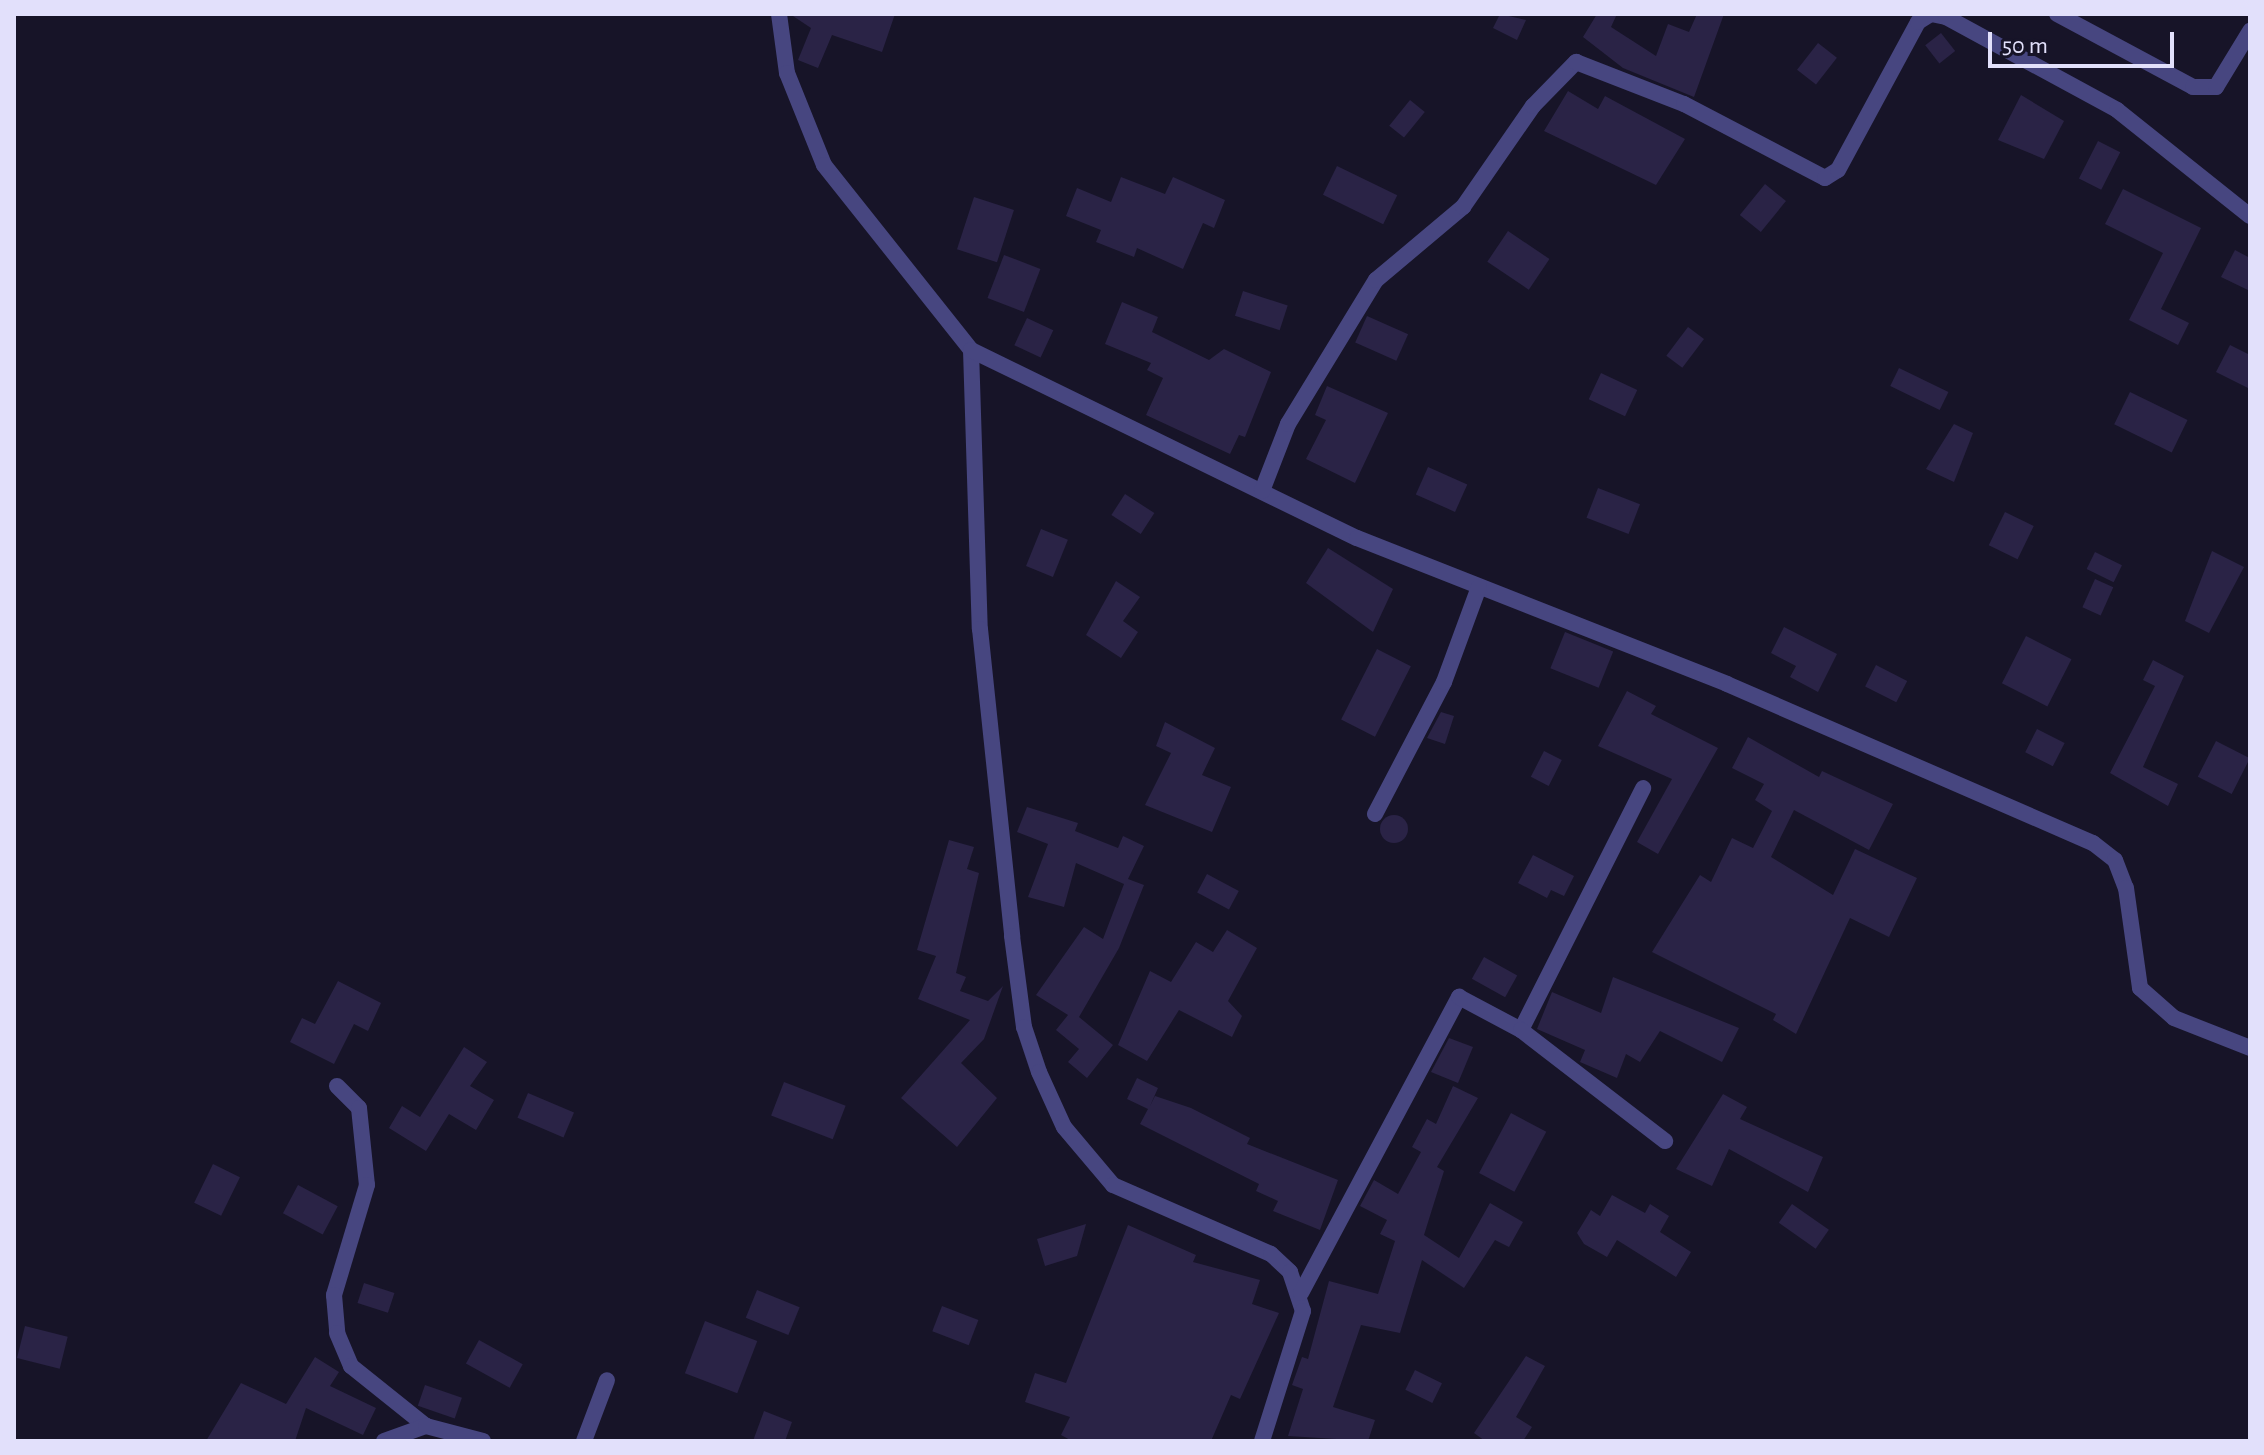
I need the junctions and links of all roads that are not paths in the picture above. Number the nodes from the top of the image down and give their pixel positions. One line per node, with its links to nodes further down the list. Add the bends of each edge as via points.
1 (779, 14): 5 (street, via 787,73 824,165)
2 (2068, 17): 3 (street, via 2193,87 2216,87)
3 (2250, 31)
4 (2250, 216): 6 (street, via 2117,110 1946,17 1931,14 1918,22 1838,170 1825,178 1684,104 1576,62 1533,106 1463,207 1376,280 1288,424)
5 (971, 350): 6 (street); 14 (street, via 980,629 1014,952 1039,1072 1064,1127 1113,1185 1271,1254)
6 (1262, 491): 7 (street)
7 (1479, 587): 9 (street, via 1444,682); 11 (street, via 1814,720 2093,843 2115,860 2126,888 2140,988 2174,1018)
8 (1643, 788): 10 (street)
9 (1375, 814)
10 (1521, 1030): 13 (street); 14 (street, via 1466,997 1452,1004)
11 (2250, 1048)
12 (337, 1086): 16 (street, via 359,1108 367,1185 336,1285 337,1333 351,1366)
13 (1665, 1141)
14 (1301, 1293): 20 (street, via 1297,1334)
15 (607, 1380): 19 (street)
16 (426, 1426): 17 (street); 18 (street)
17 (384, 1441)
18 (483, 1441)
19 (584, 1441)
20 (1262, 1441)

